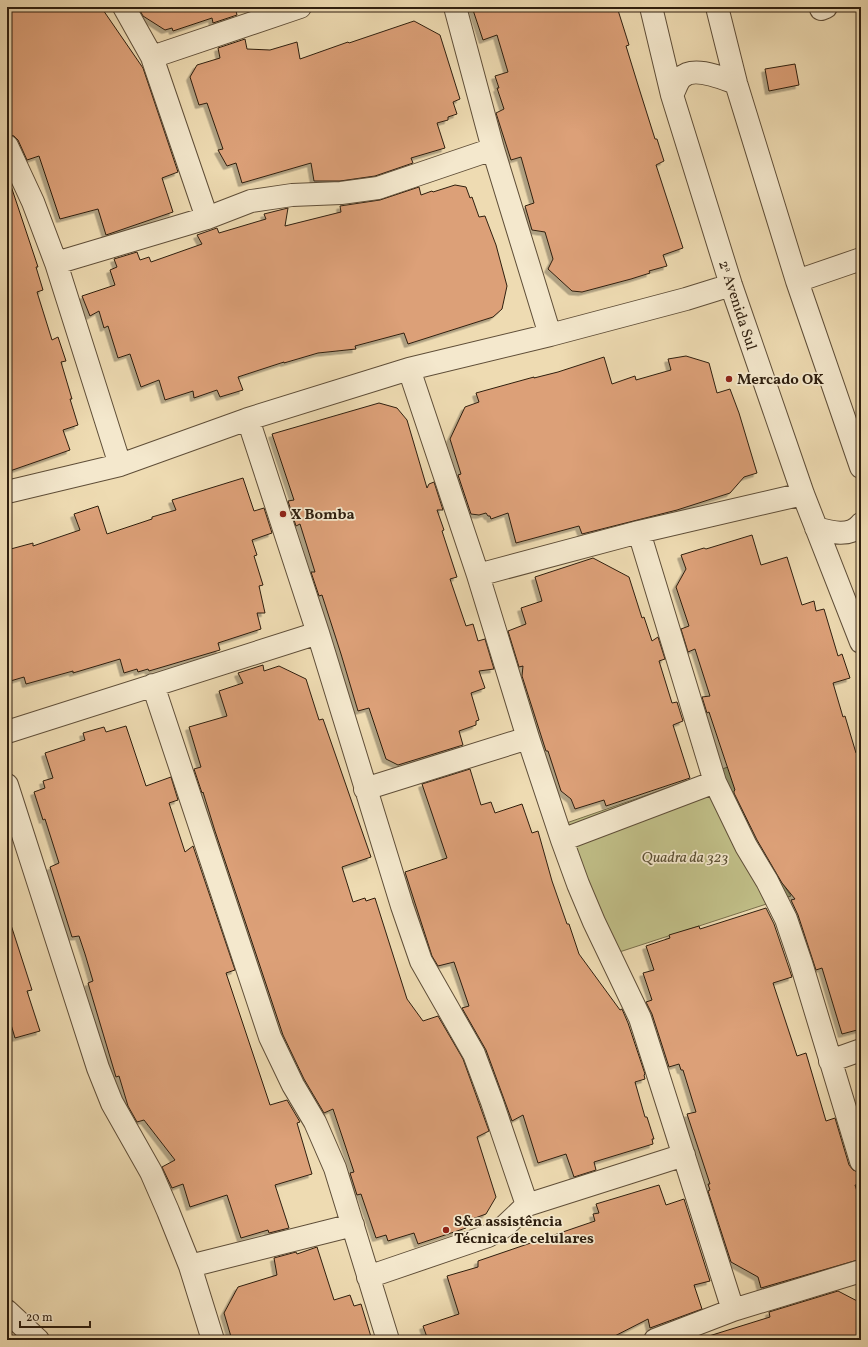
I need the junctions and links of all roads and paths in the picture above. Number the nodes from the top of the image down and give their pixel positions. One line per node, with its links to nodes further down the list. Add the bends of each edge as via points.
1 (124, 7): 6 (street)
2 (298, 7): 6 (street)
3 (455, 7): 10 (street)
4 (651, 7): 8 (street, 2ᵃ Avenida Sul)
5 (717, 7): 7 (street)
6 (152, 57): 11 (street)
7 (736, 83): 8 (street, via 693,72 681,78); 14 (street)
8 (672, 96): 15 (street, 2ᵃ Avenida Sul)
9 (7, 146): 13 (street, via 33,202)
10 (493, 150): 11 (street, via 378,188 251,201); 16 (street)
11 (207, 218): 13 (street)
12 (861, 259): 14 (street)
13 (56, 263): 19 (street)
14 (797, 281): 20 (street)
15 (731, 285): 16 (street); 22 (street, 2ᵃ Avenida Sul)
16 (550, 335): 17 (street)
17 (409, 369): 18 (street); 26 (street)
18 (248, 419): 19 (street); 27 (street)
19 (120, 465): 21 (street)
20 (861, 467)
21 (7, 492)
22 (803, 494): 24 (street, 2ᵃ Avenida Sul); 25 (street)
23 (861, 524): 24 (street, via 846,533)
24 (816, 528): 28 (street, 2ᵃ Avenida Sul)
25 (639, 532): 26 (street); 32 (street)
26 (478, 574): 31 (street)
27 (318, 633): 29 (street); 34 (street)
28 (861, 642)
29 (154, 685): 30 (street); 41 (street, via 270,1037 293,1085 315,1122 335,1168)
30 (7, 732)
31 (528, 738): 34 (street); 35 (street)
32 (714, 782): 35 (street); 37 (street, via 786,919)
33 (7, 785): 42 (street, via 98,1068 112,1103 151,1172)
34 (365, 789): 40 (street, via 421,961 474,1054)
35 (562, 840): 38 (street, via 594,922 640,1018)
36 (861, 1050): 37 (street)
37 (830, 1060): 39 (street)
38 (684, 1155): 40 (street); 45 (street)
39 (861, 1161)
40 (527, 1205): 44 (street, via 505,1226 488,1236)
41 (353, 1225): 42 (street); 44 (street)
42 (190, 1266): 48 (street)
43 (861, 1271): 45 (street)
44 (368, 1278): 49 (street)
45 (733, 1310): 50 (street)
46 (7, 1311): 47 (street)
47 (38, 1340)
48 (213, 1340)
49 (388, 1340)
50 (654, 1340)

